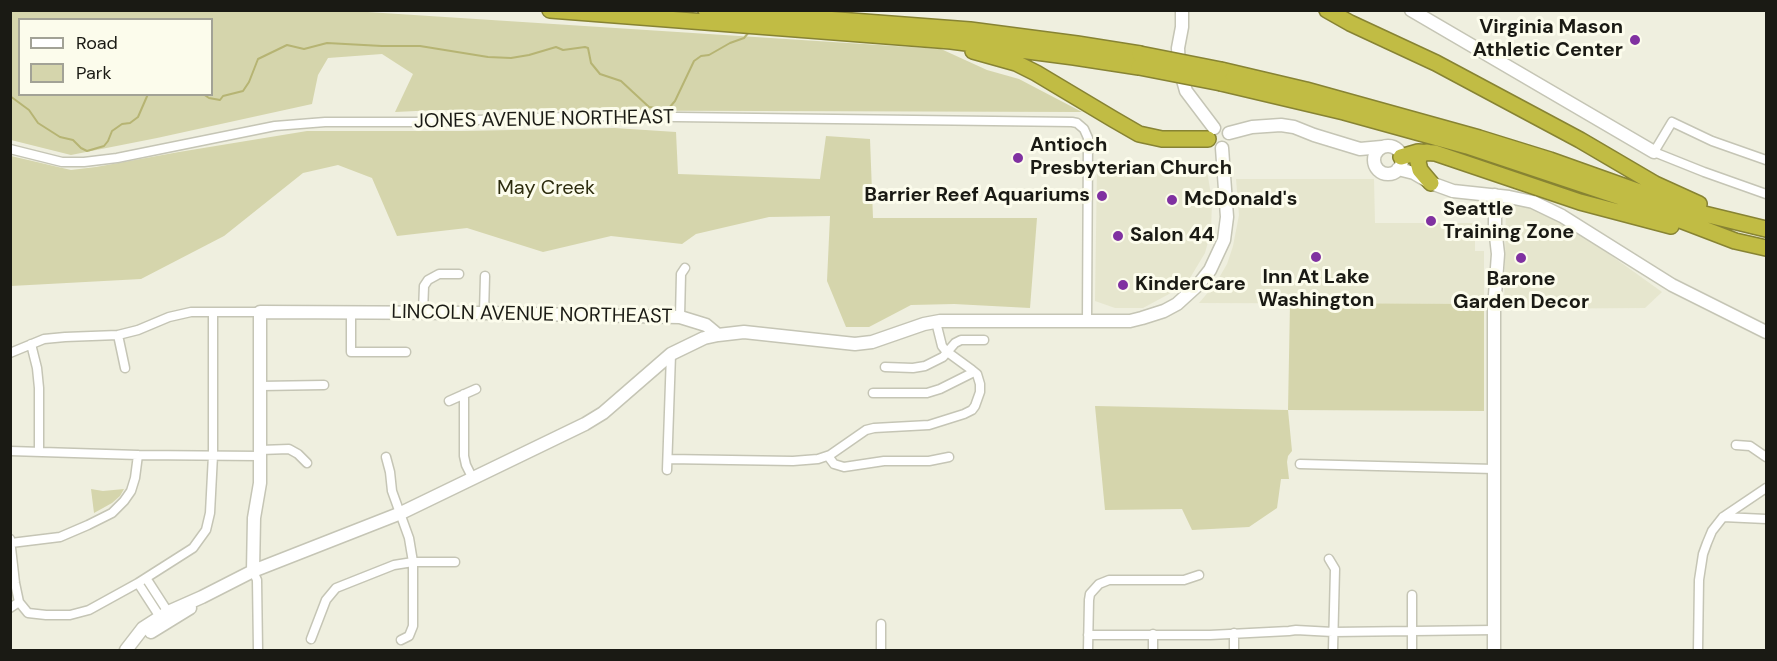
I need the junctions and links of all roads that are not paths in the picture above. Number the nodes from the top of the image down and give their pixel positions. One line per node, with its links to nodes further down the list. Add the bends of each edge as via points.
1 (550, 10): 5 (highway)
2 (1182, 10): 10 (street, via 1179,66 1186,91)
3 (1327, 10): 24 (highway, via 1447,69 1655,184)
4 (1411, 10): 17 (street)
5 (711, 15): 6 (highway)
6 (793, 23): 7 (highway); 8 (highway, via 970,30 1077,44)
7 (849, 33): 8 (highway); 10 (highway, via 985,54 1016,63 1139,134 1162,139)
8 (1139, 60): 9 (highway, bridge)
9 (1221, 76): 24 (highway, via 1349,101 1550,160 1696,212); 25 (highway, via 1467,146 1598,189)
10 (1211, 133): 11 (street, via 1224,128); 13 (street, via 1211,146)
11 (1229, 133): 13 (street, via 1229,141); 14 (street, via 1281,125)
12 (1382, 147): 14 (street); 19 (street); 20 (street, via 1394,147 1400,153)
13 (1222, 148): 36 (street, via 1226,230 1219,253 1199,284 1177,304 1153,315 1130,321)
14 (1360, 149): 19 (street)
15 (10, 150): 36 (street, JONES AVENUE NORTHEAST, via 62,162 84,162 275,126 325,122 598,116 1077,123 1088,138)
16 (1427, 152): 20 (highway, via 1418,152); 21 (highway, via 1420,155 1418,162); 25 (highway, via 1580,202)
17 (1654, 152): 18 (street, via 1672,122 1716,143); 22 (street)
18 (1767, 160)
19 (1374, 161): 20 (street, via 1385,173)
20 (1400, 162): 21 (street)
21 (1431, 183): 23 (street)
22 (1767, 194)
23 (1496, 195): 38 (street, via 1533,202 1556,212 1672,285); 70 (street)
24 (1760, 228)
25 (1735, 241): 26 (highway)
26 (1767, 248)
27 (685, 268): 35 (street, via 681,274)
28 (459, 274): 33 (street, via 439,274 428,280 424,286)
29 (485, 276): 34 (street)
30 (213, 312): 31 (street, LINCOLN AVENUE NORTHEAST); 40 (street, LINCOLN AVENUE NORTHEAST, via 181,314); 61 (street)
31 (260, 312): 32 (street, LINCOLN AVENUE NORTHEAST); 51 (street)
32 (351, 312): 33 (street, LINCOLN AVENUE NORTHEAST); 44 (street, via 351,352)
33 (423, 312): 34 (street, LINCOLN AVENUE NORTHEAST)
34 (484, 313): 35 (street, LINCOLN AVENUE NORTHEAST)
35 (680, 317): 39 (street, LINCOLN AVENUE NORTHEAST, via 706,324)
36 (1087, 321): 37 (street)
37 (936, 322): 39 (street, via 855,344 744,332); 45 (street, via 942,346)
38 (1767, 333)
39 (718, 334): 46 (street)
40 (118, 336): 42 (street, LINCOLN AVENUE NORTHEAST, via 65,337); 48 (street)
41 (984, 339): 45 (street, via 961,340)
42 (31, 344): 43 (street, LINCOLN AVENUE NORTHEAST); 58 (street, via 38,378)
43 (10, 352)
44 (406, 352)
45 (948, 352): 47 (street, via 926,366); 49 (street)
46 (671, 354): 66 (street); 71 (street, via 593,420)
47 (885, 367)
48 (125, 368)
49 (974, 372): 53 (street, via 927,393); 62 (street, via 980,392 972,410 929,425 866,430)
50 (324, 385): 51 (street)
51 (260, 386): 59 (street)
52 (476, 389): 54 (street)
53 (873, 393)
54 (464, 394): 55 (street); 71 (street, via 464,456)
55 (449, 401)
56 (1736, 445): 65 (street, via 1750,446)
57 (10, 451): 58 (street)
58 (39, 451): 60 (street)
59 (260, 453): 61 (street); 67 (street, via 289,449); 81 (street)
60 (138, 455): 61 (street); 77 (street, via 131,491 112,513 60,537)
61 (213, 455): 83 (street, via 210,513 200,541)
62 (828, 456): 64 (street, via 834,464 844,467 884,460 929,461); 66 (street, via 794,461)
63 (386, 457): 73 (street, via 392,491)
64 (949, 457)
65 (1767, 457)
66 (668, 459): 69 (street)
67 (307, 463)
68 (1300, 465): 70 (street)
69 (667, 470)
70 (1494, 470): 90 (street)
71 (473, 479): 73 (street)
72 (1767, 488): 74 (street)
73 (401, 513): 79 (street); 81 (street)
74 (1723, 517): 75 (street); 107 (street, via 1712,531 1703,554)
75 (1767, 519)
76 (10, 538): 77 (street)
77 (11, 543): 86 (street)
78 (1329, 559): 92 (street, via 1335,569)
79 (413, 562): 80 (street); 96 (street, via 382,569 336,588 326,600); 97 (street, via 413,626 409,636)
80 (455, 562)
81 (253, 571): 85 (street); 99 (street, via 257,580)
82 (1199, 575): 94 (street, via 1184,580 1104,581 1089,600)
83 (142, 581): 86 (street, via 89,610 70,615 28,613); 88 (street)
84 (1412, 595): 91 (street)
85 (202, 597): 88 (street); 98 (street)
86 (19, 602): 87 (street)
87 (10, 608)
88 (164, 614): 98 (street, via 144,628)
89 (881, 624): 100 (street)
90 (1494, 630): 91 (street); 106 (street)
91 (1412, 631): 92 (street); 105 (street)
92 (1333, 632): 93 (street); 104 (street)
93 (1234, 633): 95 (street); 103 (street)
94 (1088, 634): 95 (street); 101 (street)
95 (1153, 634): 102 (street)
96 (311, 639)
97 (401, 640)
98 (129, 646)
99 (258, 651)
100 (881, 651)
101 (1088, 651)
102 (1153, 651)
103 (1234, 651)
104 (1333, 651)
105 (1412, 651)
106 (1494, 651)
107 (1698, 651)

